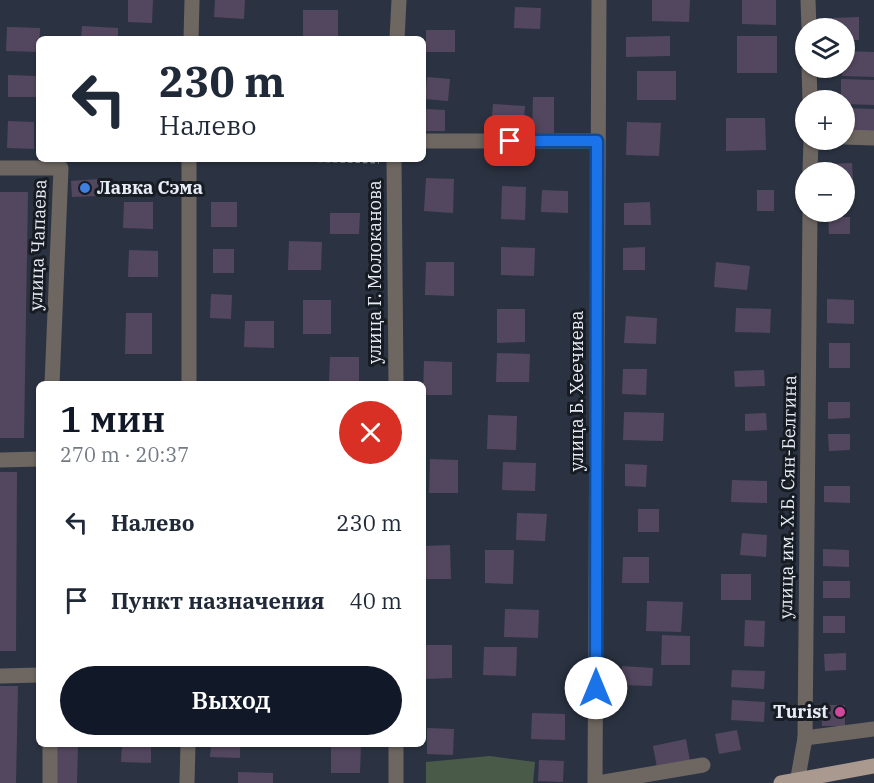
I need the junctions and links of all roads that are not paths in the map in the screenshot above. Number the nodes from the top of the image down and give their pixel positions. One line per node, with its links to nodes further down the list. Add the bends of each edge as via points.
1 (192, 0): 6 (street)
2 (399, 0): 7 (street)
3 (599, 0): 11 (street, улица Б. Хеечиева)
4 (808, 0): 5 (street)
5 (808, 18)
6 (191, 36)
7 (397, 36)
8 (855, 137): 9 (street)
9 (874, 138)
10 (426, 141): 11 (street)
11 (597, 141): 34 (street, улица Б. Хеечиева)
12 (189, 162): 17 (street)
13 (394, 162): 18 (street, улица Г. Молоканова)
14 (0, 168): 16 (street, улица Чапаева, via 61,168)
15 (810, 222): 24 (street, улица им. Х.Б. Сян-Белгина)
16 (52, 381)
17 (189, 381)
18 (396, 381)
19 (36, 459): 20 (street)
20 (0, 460)
21 (0, 675): 22 (street)
22 (36, 675)
23 (874, 729): 24 (street)
24 (805, 738): 30 (street, улица им. Х.Б. Сян-Белгина)
25 (50, 747): 31 (street)
26 (188, 747): 32 (street)
27 (396, 747): 33 (street)
28 (704, 765): 34 (street)
29 (874, 766): 30 (main road)
30 (797, 782): 35 (main road)
31 (50, 783)
32 (187, 783)
33 (396, 783)
34 (597, 783)
35 (781, 783)

